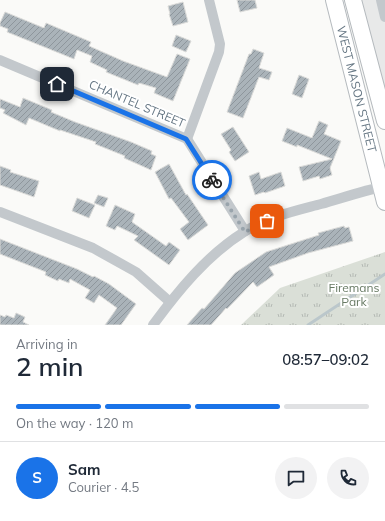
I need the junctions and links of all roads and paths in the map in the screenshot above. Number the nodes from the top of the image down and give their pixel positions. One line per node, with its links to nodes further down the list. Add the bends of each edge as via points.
1 (208, 0): 8 (street, via 220,44 219,52)
2 (334, 0): 9 (main road, WEST MASON STREET)
3 (353, 0): 7 (main road, WEST MASON STREET)
4 (380, 0): 5 (street)
5 (385, 17)
6 (0, 60): 8 (street, CHANTEL STREET)
7 (385, 121)
8 (186, 139): 12 (street, CHANTEL STREET)
9 (383, 186): 10 (main road, WEST MASON STREET); 12 (street, via 278,216)
10 (385, 202)
11 (0, 212): 13 (street, via 93,248 136,272)
12 (245, 232): 13 (street, via 223,247)
13 (170, 302): 14 (street)
14 (153, 325)

